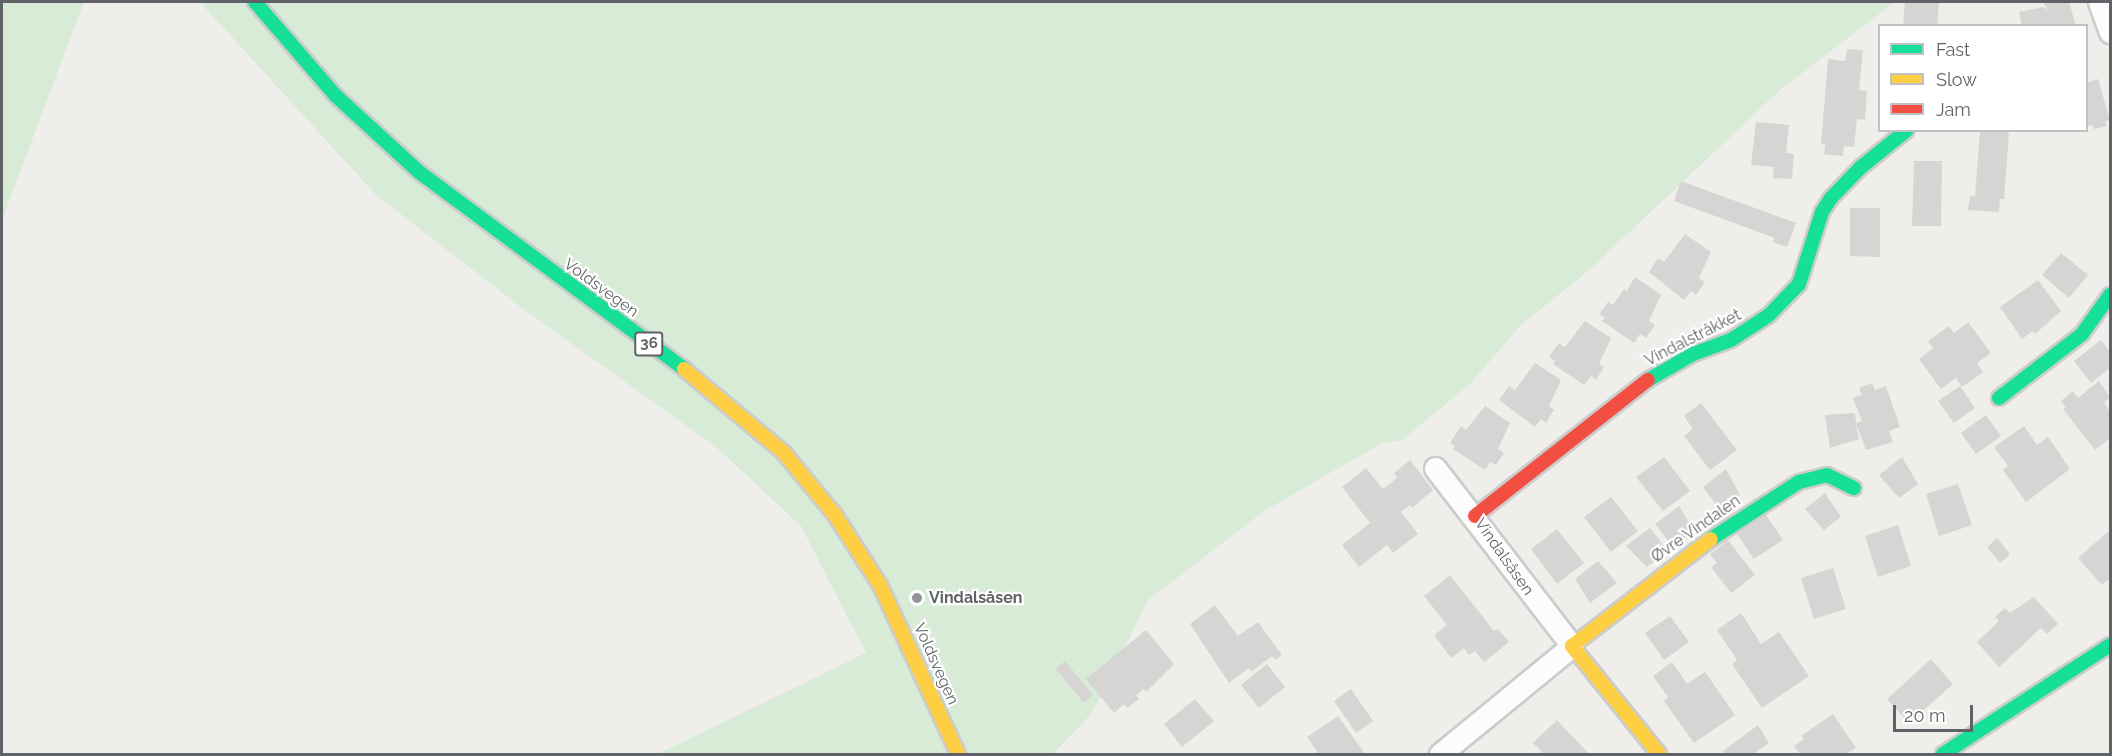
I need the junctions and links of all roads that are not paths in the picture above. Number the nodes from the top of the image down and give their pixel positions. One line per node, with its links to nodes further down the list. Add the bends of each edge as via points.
1 (255, 2): 12 (main road, Voldsvegen / 36, via 335,95 420,172 720,396 783,453 836,515 880,585)
2 (2099, 2): 3 (street)
3 (2110, 32)
4 (1905, 132): 9 (main road, Vindalstråkket, via 1831,198 1822,212 1799,284 1769,315 1731,340 1693,354 1648,379)
5 (2110, 295): 6 (main road, via 2082,334)
6 (2000, 398)
7 (1435, 468): 9 (street, Vindalsåsen)
8 (1854, 488): 11 (main road, Øvre Vindalen, via 1827,475 1799,482 1770,498 1670,567)
9 (1475, 516): 11 (street, Vindalsåsen)
10 (2110, 645): 15 (main road)
11 (1572, 646): 13 (street); 14 (main road, Vindalsåsen)
12 (958, 754)
13 (1440, 754)
14 (1659, 754)
15 (1943, 754)

